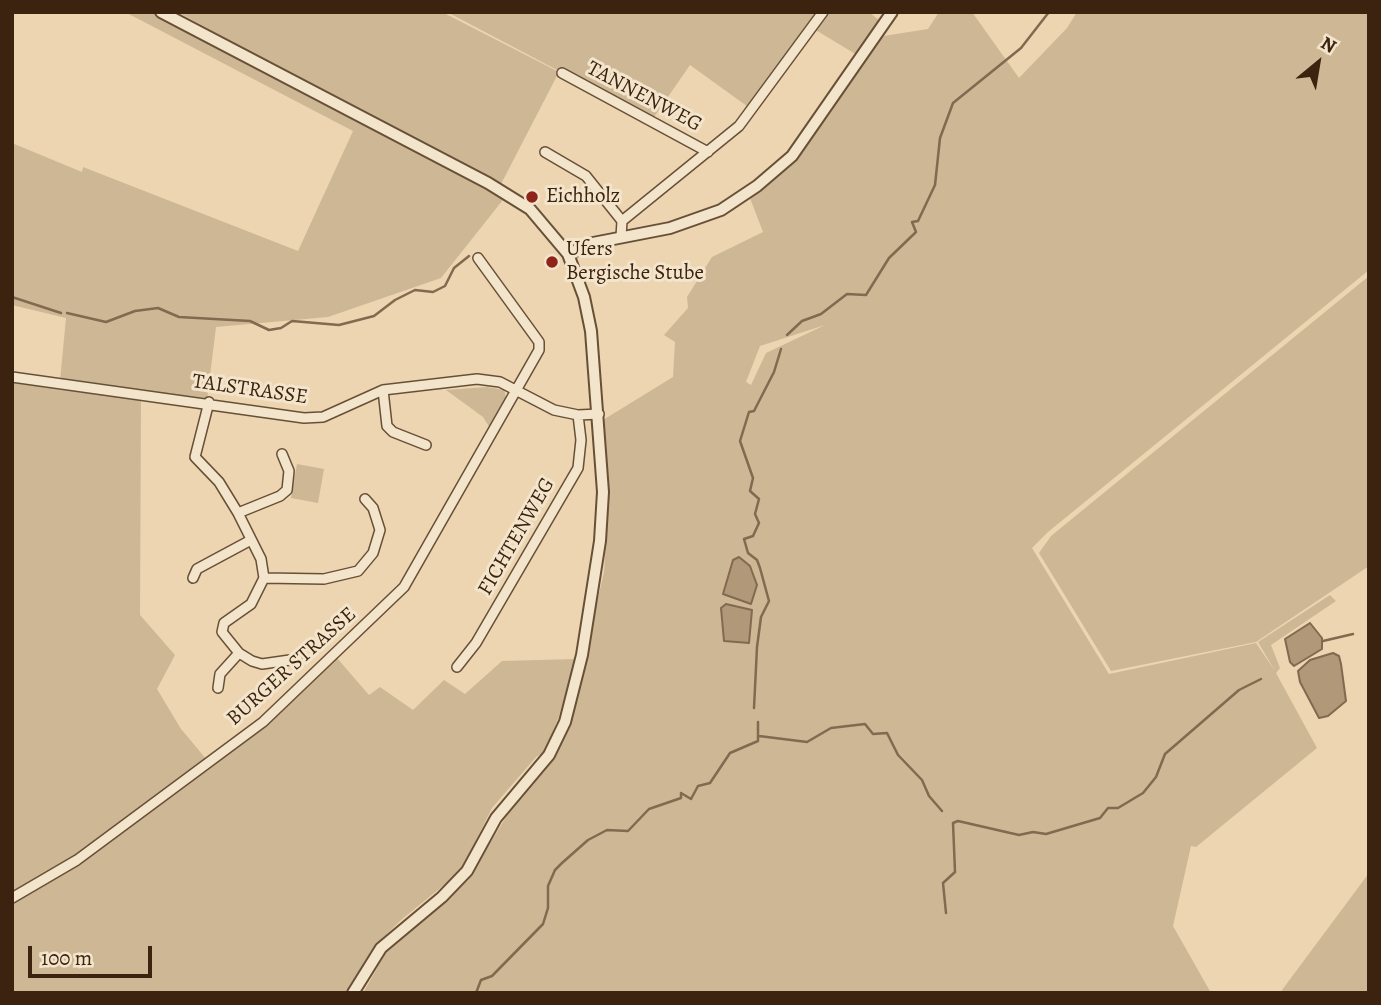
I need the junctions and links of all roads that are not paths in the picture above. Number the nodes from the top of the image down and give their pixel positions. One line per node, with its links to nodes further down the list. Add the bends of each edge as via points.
1 (161, 12): 9 (street, via 513,196 541,219)
2 (823, 12): 6 (street, via 739,125)
3 (892, 12): 8 (street, via 800,146 779,169 721,209 670,228)
4 (562, 73): 6 (street, TANNENWEG)
5 (545, 152): 7 (street, via 586,176)
6 (708, 152): 7 (street)
7 (622, 221): 8 (street)
8 (621, 237): 9 (street)
9 (568, 254): 15 (street, via 592,331)
10 (478, 258): 12 (street, via 539,342)
11 (12, 377): 14 (street, TALSTRASSE)
12 (517, 389): 13 (street, TALSTRASSE, via 477,379); 16 (street, TALSTRASSE, via 554,411); 28 (street, BURGER STRASSE, via 404,587 370,622 263,722 77,860)
13 (383, 390): 14 (street, TALSTRASSE, via 323,417); 17 (street, via 387,426)
14 (209, 402): 20 (street, via 195,457 219,482)
15 (599, 414): 16 (street, TALSTRASSE); 29 (street, via 603,492 597,573 574,690 557,739 537,771 503,808 462,877 382,948)
16 (578, 415): 26 (street, FICHTENWEG, via 578,468 477,643)
17 (426, 445)
18 (282, 454): 20 (street, via 289,471 286,490)
19 (365, 499): 23 (street, via 380,530 370,559 358,571 324,579)
20 (238, 513): 21 (street)
21 (251, 540): 22 (street, via 197,569); 23 (street)
22 (193, 578)
23 (264, 578): 24 (street, via 251,604 221,628)
24 (239, 653): 25 (street, via 262,664); 27 (street, via 220,674)
25 (297, 659)
26 (457, 667)
27 (218, 688)
28 (12, 898)
29 (353, 993)

